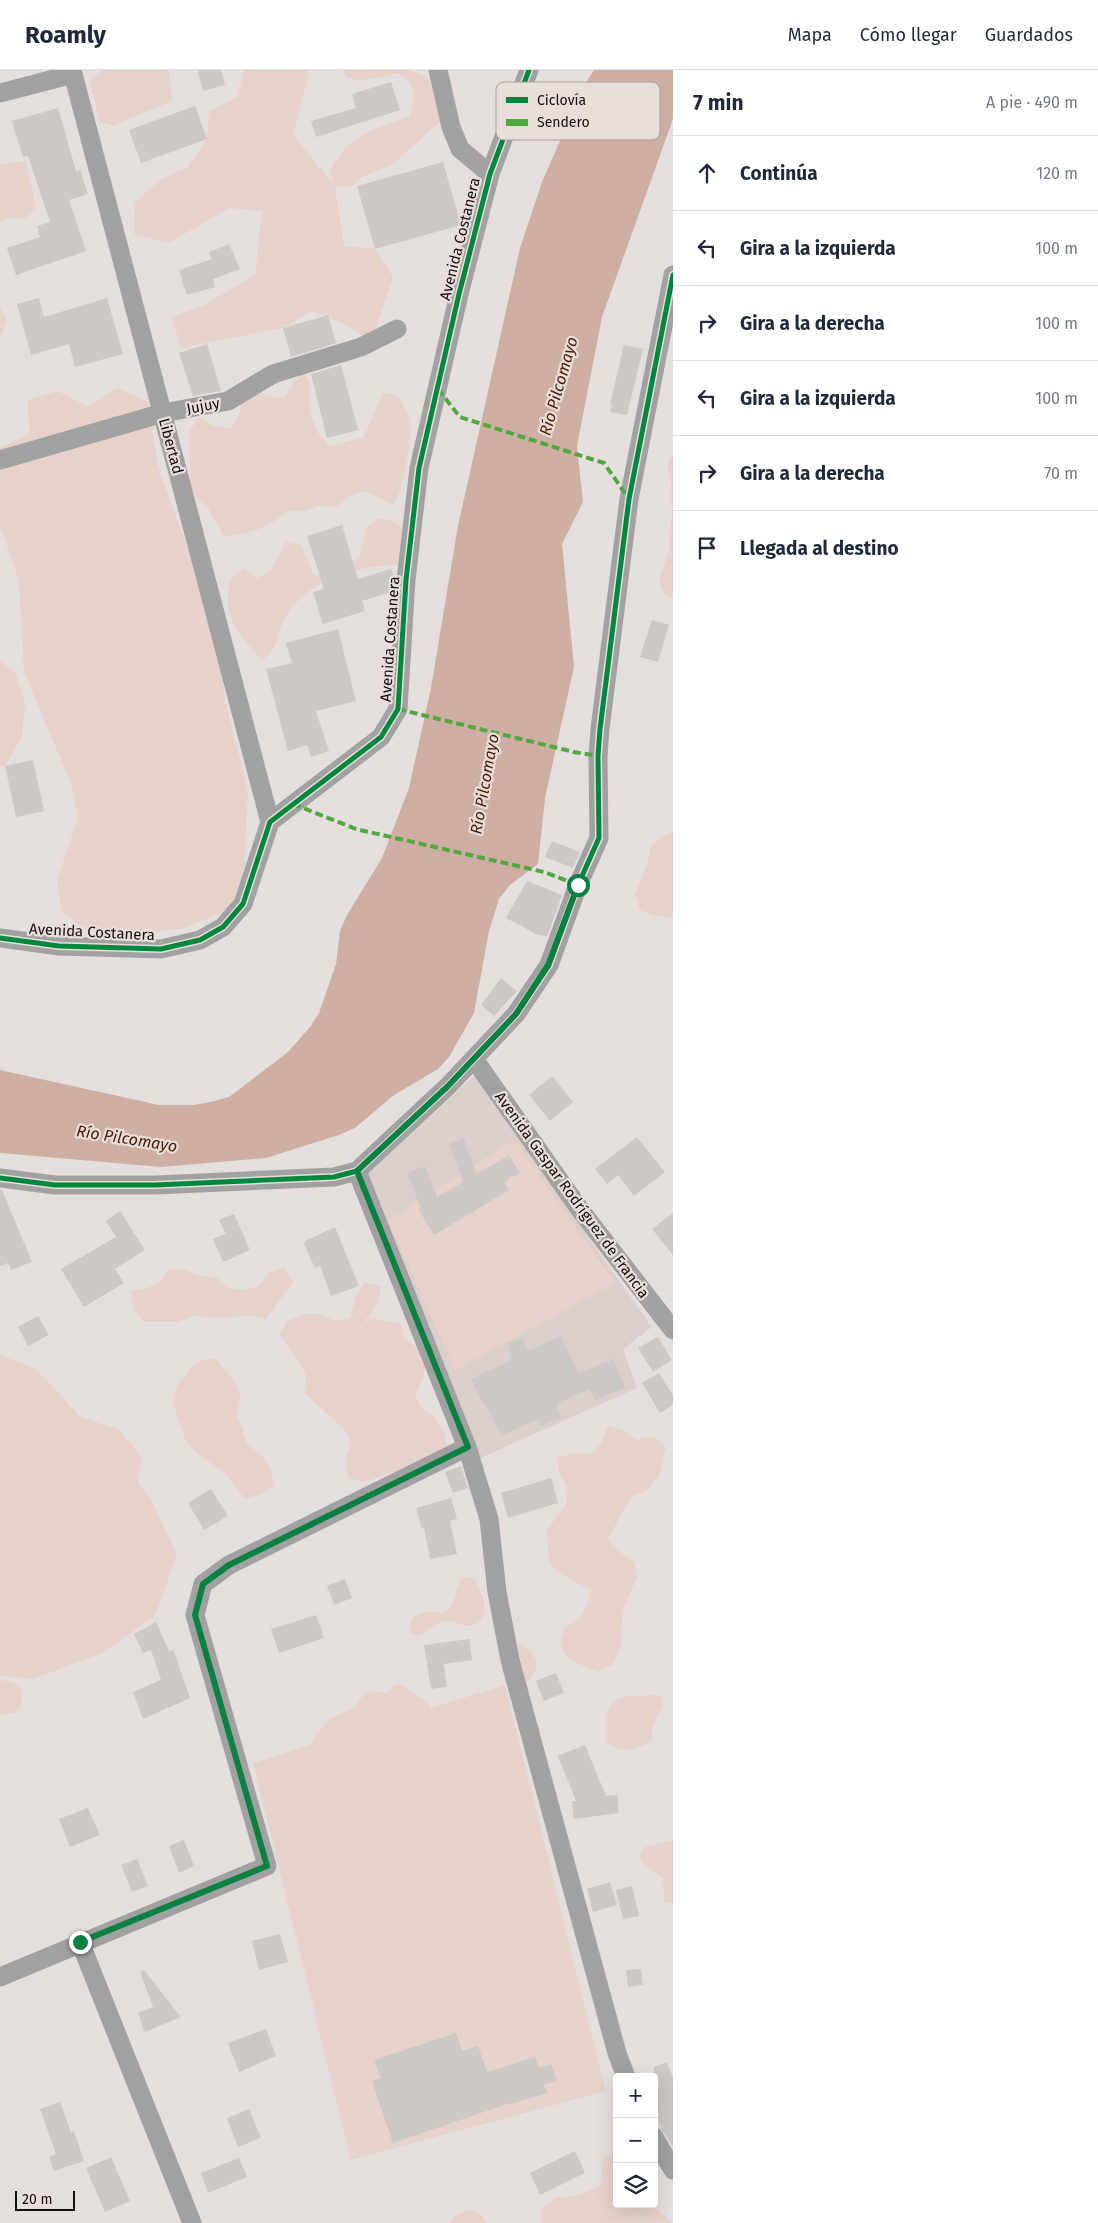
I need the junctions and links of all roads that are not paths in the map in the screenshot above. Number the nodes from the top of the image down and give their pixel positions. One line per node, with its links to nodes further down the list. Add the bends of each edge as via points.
1 (438, 70): 7 (street, via 451,127 460,148)
2 (529, 70): 4 (street, Avenida Costanera)
3 (73, 72): 5 (street); 10 (street, Libertad)
4 (524, 82)
5 (0, 93)
6 (503, 140): 7 (street, Avenida Costanera)
7 (490, 174): 12 (street, Avenida Costanera, via 420,468 406,580 398,709 381,737)
8 (673, 275): 14 (street, via 629,499 600,729 599,838 548,965 516,1014)
9 (397, 329): 10 (street, Jujuy, via 361,347 273,374 228,401)
10 (163, 413): 11 (street, Jujuy); 12 (street, Libertad)
11 (0, 460)
12 (270, 822): 13 (street, Avenida Costanera, via 243,904 222,927 200,940 161,948 59,946)
13 (0, 938)
14 (474, 1059): 15 (street); 17 (street, Avenida Gaspar Rodríguez de Francia, via 581,1211)
15 (357, 1171): 16 (street, via 334,1177 155,1185 55,1186); 18 (street)
16 (0, 1178)
17 (673, 1330)
18 (468, 1447): 19 (street, via 229,1565 203,1584 195,1615 267,1866); 21 (street, via 489,1519 497,1592 510,1660)
19 (80, 1942): 20 (street); 24 (street)
20 (0, 1977)
21 (624, 2073)
22 (658, 2144): 23 (street)
23 (673, 2170)
24 (192, 2223)

